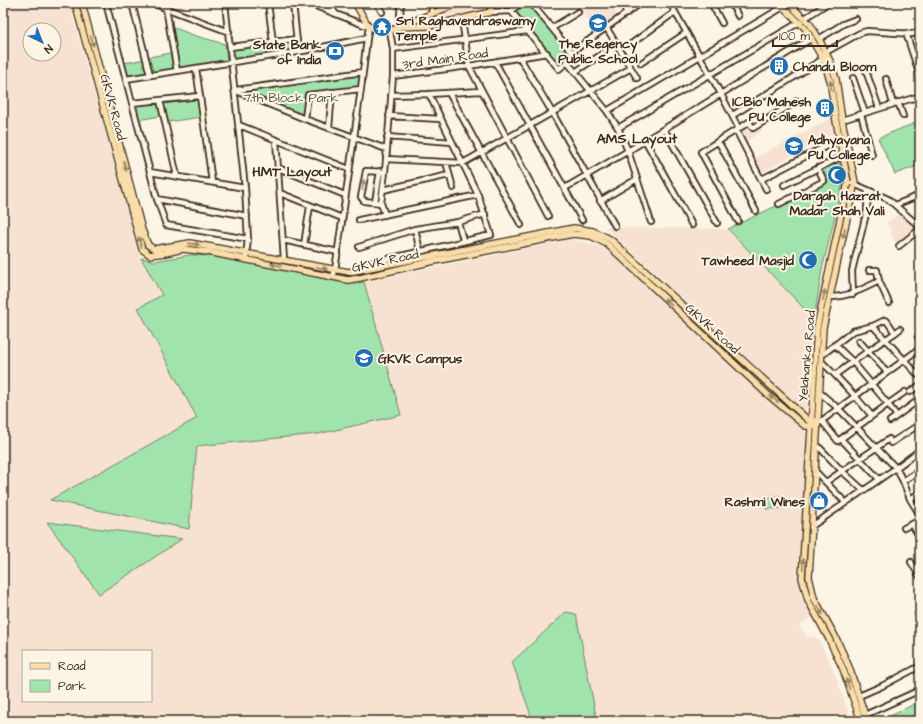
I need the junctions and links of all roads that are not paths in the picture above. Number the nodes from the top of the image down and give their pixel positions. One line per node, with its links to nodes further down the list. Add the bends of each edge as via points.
1 (75, 3): 184 (main road, GKVK Road, one-way to 1, via 183,249 150,255 142,249)
2 (82, 3): 184 (main road, GKVK Road, one-way to 184, via 148,246 154,249 190,243)
3 (106, 3): 83 (street)
4 (132, 3): 78 (street)
5 (152, 3): 26 (street)
6 (225, 3): 46 (street)
7 (268, 3): 55 (street)
8 (294, 3): 52 (street)
9 (310, 3): 32 (street)
10 (329, 3): 32 (street)
11 (355, 3): 41 (main road)
12 (377, 3): 28 (street)
13 (401, 3): 40 (street)
14 (433, 3): 34 (street)
15 (459, 3): 34 (main road)
16 (491, 3): 29 (main road)
17 (521, 3): 27 (street)
18 (533, 3): 43 (street)
19 (622, 3): 33 (street)
20 (641, 3): 33 (street)
21 (670, 3): 31 (street)
22 (711, 3): 39 (street)
23 (731, 3): 35 (street)
24 (828, 3): 38 (street)
25 (783, 4): 38 (main road, Yelahanka Road); 64 (street)
26 (166, 8): 46 (street); 73 (street)
27 (511, 11): 29 (street); 45 (street)
28 (382, 12)
29 (491, 12): 37 (main road)
30 (578, 12): 43 (street)
31 (675, 12): 48 (street); 56 (street)
32 (335, 13): 41 (street)
33 (627, 13): 42 (street)
34 (431, 14): 40 (main road)
35 (738, 16)
36 (856, 19): 54 (street)
37 (462, 20): 40 (main road, via 430,26); 53 (street)
38 (803, 20): 51 (main road, Yelahanka Road); 54 (main road, Yelahanka Road, via 810,24); 77 (street)
39 (722, 23)
40 (398, 26): 44 (main road)
41 (369, 27): 44 (main road); 50 (street)
42 (606, 27): 60 (street); 72 (street)
43 (552, 28): 60 (street)
44 (390, 31): 58 (street)
45 (528, 31): 53 (street); 61 (street)
46 (229, 32): 57 (street)
47 (920, 32): 49 (street)
48 (686, 33): 64 (street); 69 (street)
49 (906, 33): 63 (street, via 867,31); 80 (street)
50 (367, 38): 59 (street); 75 (street)
51 (812, 38): 63 (main road, Yelahanka Road); 92 (street)
52 (297, 39): 55 (street); 59 (street)
53 (465, 39): 58 (street); 70 (street)
54 (819, 39): 63 (main road, Yelahanka Road)
55 (274, 42): 57 (street)
56 (631, 44)
57 (230, 47): 66 (street)
58 (393, 49): 79 (street)
59 (298, 52): 66 (street)
60 (572, 52): 68 (street, via 574,56)
61 (547, 53): 65 (street, 3rd Main Road); 68 (street, via 559,69)
62 (602, 54): 76 (street)
63 (824, 55): 104 (street); 109 (main road, Yelahanka Road, via 836,79); 121 (main road, Yelahanka Road, one-way to 63)
64 (700, 56): 77 (street); 101 (street)
65 (520, 58): 67 (street, 3rd Main Road); 102 (street)
66 (232, 62): 71 (street); 86 (street)
67 (495, 62): 70 (street, 3rd Main Road); 111 (street)
68 (567, 62): 76 (street)
69 (641, 63)
70 (469, 66): 79 (street, 3rd Main Road); 87 (street)
71 (196, 68): 73 (street); 94 (street)
72 (631, 68): 81 (street); 88 (street)
73 (177, 71): 78 (street)
74 (866, 71): 100 (street)
75 (363, 72): 85 (street); 86 (street)
76 (574, 72): 88 (street)
77 (710, 74): 92 (street); 113 (street)
78 (150, 75): 83 (street)
79 (393, 76): 93 (street)
80 (920, 76)
81 (637, 78)
82 (853, 78): 103 (street)
83 (126, 79): 98 (street)
84 (886, 79): 99 (street)
85 (361, 89): 89 (street); 117 (street)
86 (234, 90): 107 (street); 110 (street)
87 (481, 91): 90 (street); 118 (street)
88 (590, 91): 101 (street); 102 (street)
89 (332, 92): 107 (street, via 308,95); 112 (street)
90 (449, 93): 91 (street); 126 (street)
91 (429, 94): 93 (street); 108 (street)
92 (721, 94): 104 (street); 114 (street)
93 (391, 95): 105 (street)
94 (200, 96): 96 (street); 142 (street)
95 (920, 96): 99 (street)
96 (160, 100): 98 (street); 138 (street)
97 (797, 101): 115 (street, via 753,128 749,122)
98 (132, 103): 135 (street)
99 (896, 103): 100 (street); 106 (street)
100 (879, 108): 103 (street)
101 (607, 111): 113 (street)
102 (552, 112): 111 (street); 139 (street)
103 (863, 113): 109 (street); 127 (street)
104 (733, 115): 115 (street)
105 (389, 116): 108 (street); 116 (street)
106 (903, 116)
107 (305, 119): 112 (street)
108 (440, 120): 123 (street)
109 (842, 120): 143 (main road, Yelahanka Road)
110 (239, 125): 119 (street); 145 (street)
111 (529, 125): 118 (street); 147 (street)
112 (329, 128): 117 (street)
113 (618, 128): 125 (street)
114 (664, 129): 120 (street); 172 (street)
115 (738, 129): 122 (street); 141 (street)
116 (388, 136): 123 (street); 124 (street)
117 (354, 137): 124 (street); 134 (street)
118 (507, 138): 126 (street); 165 (street)
119 (276, 140): 132 (street); 134 (street)
120 (645, 140): 125 (street); 174 (street)
121 (840, 140): 128 (main road, Yelahanka Road); 141 (street)
122 (718, 141): 161 (street); 169 (street, via 701,152)
123 (452, 142): 131 (street)
124 (386, 149): 129 (street)
125 (628, 151): 139 (street); 140 (street)
126 (482, 152): 131 (street); 173 (street)
127 (872, 155)
128 (843, 156): 133 (street); 143 (main road, Yelahanka Road)
129 (386, 159): 130 (street); 136 (street)
130 (446, 162): 131 (street); 137 (street)
131 (463, 163): 153 (street)
132 (278, 168): 151 (street); 152 (street)
133 (818, 168): 144 (street); 158 (street, via 824,181)
134 (349, 169): 152 (street)
135 (150, 172): 138 (street); 155 (street)
136 (382, 172): 149 (street); 157 (street); 157 (street, one-way to 136, via 364,201 361,197 367,170)
137 (449, 175): 146 (street); 149 (street)
138 (177, 176): 142 (street)
139 (587, 176): 147 (street); 156 (street)
140 (637, 179): 156 (street); 171 (street)
141 (762, 179): 148 (street)
142 (212, 182): 145 (street)
143 (851, 183): 150 (street); 195 (main road, Yelahanka Road, one-way to 195); 223 (main road, Yelahanka Road, one-way to 143, via 818,327)
144 (784, 185)
145 (245, 188): 164 (street)
146 (453, 188)
147 (565, 188): 168 (street)
148 (766, 189)
149 (383, 190): 157 (street)
150 (868, 190): 159 (street); 194 (street, via 867,210 852,272)
151 (280, 193): 160 (street); 179 (street)
152 (345, 195): 166 (street)
153 (478, 195): 162 (street); 163 (street)
154 (920, 195): 159 (street)
155 (157, 199): 164 (street); 178 (street, via 166,225)
156 (600, 201): 175 (street)
157 (378, 203): 163 (street)
158 (779, 204)
159 (895, 205): 176 (street)
160 (310, 206): 166 (street); 181 (street)
161 (756, 211)
162 (485, 214): 170 (street); 180 (street, via 491,234)
163 (385, 215): 167 (street)
164 (247, 216): 178 (street)
165 (548, 216)
166 (342, 218): 186 (street)
167 (359, 220)
168 (582, 220)
169 (738, 220)
170 (458, 222): 177 (street); 180 (street)
171 (651, 222)
172 (717, 223)
173 (521, 225)
174 (692, 225)
175 (615, 226)
176 (920, 228): 182 (street)
177 (415, 229): 183 (street); 185 (street)
178 (248, 239): 187 (street)
179 (283, 240): 181 (street); 188 (street)
180 (463, 240): 185 (street)
181 (304, 245): 186 (street)
182 (899, 246)
183 (359, 247)
184 (222, 251): 187 (main road, GKVK Road)
185 (420, 251): 189 (street)
186 (338, 252): 190 (street)
187 (246, 256): 188 (main road, GKVK Road); 192 (main road, GKVK Road, one-way to 187)
188 (284, 260): 190 (main road, GKVK Road, one-way to 190)
189 (362, 264)
190 (335, 270): 192 (street); 223 (main road, GKVK Road, via 349,272 574,228 593,231 610,239 808,420)
191 (869, 270): 193 (street, via 877,270)
192 (333, 277): 223 (main road, GKVK Road, one-way to 192, via 805,426 607,244 591,236 573,234 348,280)
193 (879, 282): 194 (street); 196 (street)
194 (853, 294): 195 (street)
195 (830, 297): 207 (main road, Yelahanka Road)
196 (889, 303)
197 (873, 326): 199 (street, via 885,320); 201 (street); 204 (street, via 853,331)
198 (900, 329): 199 (street)
199 (895, 333): 201 (street)
200 (920, 336): 203 (street)
201 (885, 339): 205 (street); 208 (street)
202 (859, 341): 205 (street)
203 (920, 341)
204 (835, 345): 207 (street); 209 (street)
205 (868, 351): 209 (street); 210 (street)
206 (915, 352): 208 (street)
207 (822, 358): 211 (street); 215 (main road, Yelahanka Road)
208 (905, 360): 210 (street); 212 (street)
209 (853, 362): 211 (street); 213 (street)
210 (887, 372): 213 (street)
211 (836, 376): 216 (street)
212 (920, 377)
213 (872, 384): 216 (street); 218 (street)
214 (920, 385): 218 (street)
215 (819, 392): 219 (street); 223 (main road, Yelahanka Road)
216 (855, 396): 219 (street); 220 (street)
217 (920, 399): 221 (street)
218 (888, 404): 220 (street); 221 (street)
219 (839, 409): 223 (street); 225 (street)
220 (872, 416): 225 (street)
221 (897, 416): 222 (street)
222 (890, 421)
223 (817, 423): 226 (street, via 838,441); 227 (main road, Yelahanka Road); 254 (main road, Yelahanka Road, one-way to 223, via 843,669 808,600 802,578)
224 (920, 424): 228 (street, via 891,443 889,440)
225 (857, 428): 226 (street); 228 (street)
226 (841, 439): 230 (street)
227 (816, 444): 233 (main road, Yelahanka Road); 234 (street)
228 (876, 448): 230 (street); 231 (street)
229 (920, 450): 231 (street)
230 (859, 459): 234 (street); 235 (street)
231 (896, 468): 235 (street); 236 (street)
232 (920, 470): 236 (street)
233 (815, 471): 237 (street); 245 (main road, Yelahanka Road)
234 (842, 471): 237 (street); 238 (street)
235 (880, 479): 238 (street)
236 (903, 481): 240 (street)
237 (826, 482): 241 (street)
238 (863, 490): 241 (street)
239 (920, 493): 240 (street)
240 (910, 499): 242 (street)
241 (845, 502): 245 (street)
242 (920, 515)
243 (920, 520): 244 (street)
244 (912, 524): 246 (street); 247 (street)
245 (812, 526): 252 (main road, Yelahanka Road, one-way to 252, via 809,577 814,598 835,636)
246 (904, 528)
247 (920, 538)
248 (911, 562): 249 (street)
249 (920, 577)
250 (920, 666): 252 (street)
251 (920, 690): 253 (street)
252 (859, 696): 253 (main road, Yelahanka Road)
253 (866, 718)
254 (861, 721)

